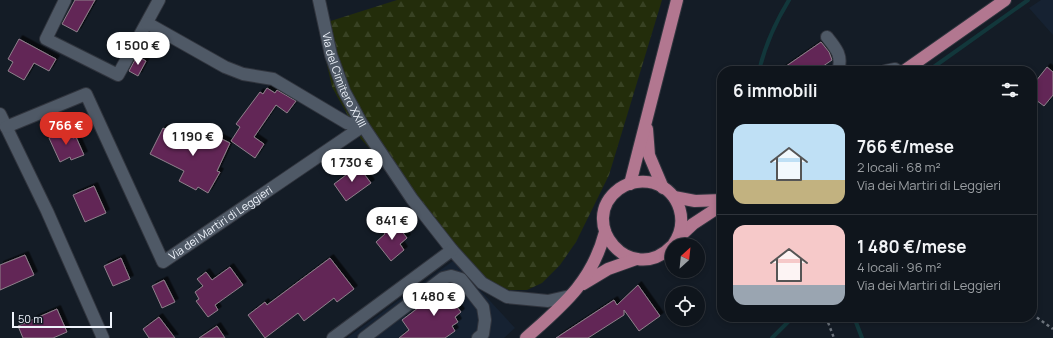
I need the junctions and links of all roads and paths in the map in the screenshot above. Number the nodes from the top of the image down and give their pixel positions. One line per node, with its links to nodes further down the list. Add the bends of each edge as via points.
1 (65, 0): 6 (street, via 46,39 118,75)
2 (159, 0): 6 (street)
3 (319, 0): 12 (street, Via del Cimitero XXIII, via 331,55 344,91)
4 (677, 0): 11 (main road)
5 (1005, 0): 9 (main road)
6 (147, 23): 12 (street, via 225,67 243,74 273,79 347,123)
7 (826, 37): 8 (street, via 839,54)
8 (840, 66)
9 (911, 66)
10 (0, 114): 13 (street)
11 (647, 120): 14 (main road); 15 (main road, via 649,155)
12 (363, 126): 13 (street, Via dei Martiri di Leggieri, via 163,262 86,94); 22 (street, Via del Cimitero XXIII, via 412,199)
13 (6, 127): 30 (street, via 47,211)
14 (630, 184): 15 (main road, via 649,182); 19 (main road, via 616,192 606,206)
15 (663, 188): 16 (main road)
16 (674, 197): 17 (main road, via 695,201); 20 (main road, via 679,206 682,222)
17 (717, 200)
18 (717, 208): 21 (main road, via 693,224)
19 (605, 232): 24 (main road, via 617,250); 25 (main road, via 600,251)
20 (676, 238)
21 (680, 238)
22 (452, 250): 26 (street, Via del Cimitero XXIII, via 482,283 507,297 548,301); 31 (street)
23 (665, 251): 24 (main road, via 652,258)
24 (636, 259): 25 (main road, via 608,269)
25 (582, 284): 26 (main road)
26 (570, 296): 34 (main road)
27 (1037, 318): 29 (path)
28 (828, 322): 35 (path)
29 (1053, 329)
30 (103, 338)
31 (333, 338)
32 (364, 338): 33 (street, via 443,278 451,276 461,279 483,307 483,334)
33 (478, 338)
34 (526, 338)
35 (834, 338)

